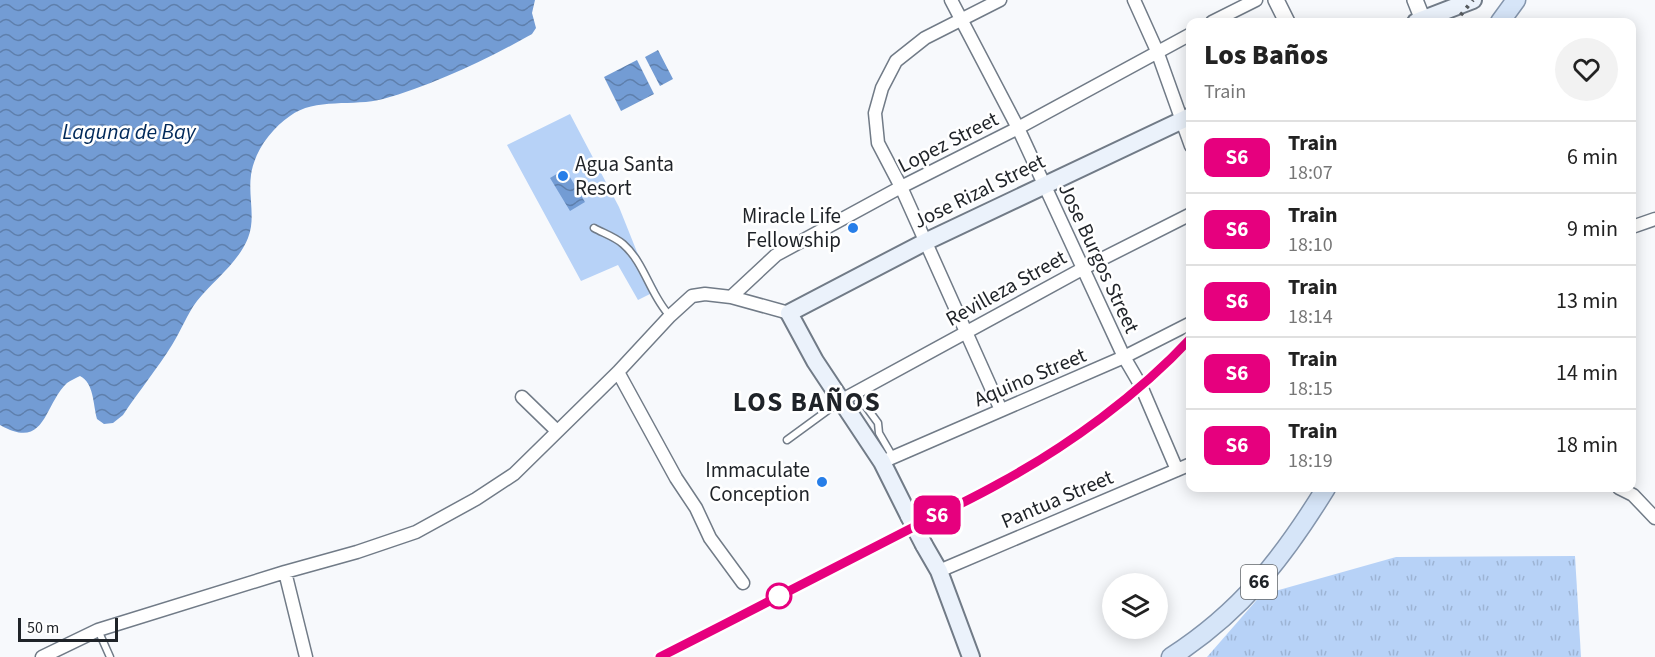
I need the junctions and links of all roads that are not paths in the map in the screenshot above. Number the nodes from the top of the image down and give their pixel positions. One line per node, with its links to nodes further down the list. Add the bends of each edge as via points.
1 (951, 0): 14 (street, Jose Burgos Street)
2 (1000, 0): 14 (street)
3 (1134, 0): 16 (street)
4 (1256, 0): 9 (street)
5 (1276, 0): 10 (street)
6 (1415, 0): 11 (street)
7 (1473, 0): 12 (main road)
8 (1516, 0): 13 (main road)
9 (1220, 18)
10 (1285, 18)
11 (1418, 18)
12 (1427, 18)
13 (1503, 18)
14 (961, 19): 18 (street, Jose Burgos Street); 20 (street, via 925,38 896,61 882,88 876,113 878,143)
15 (1186, 36): 16 (street, Lopez Street)
16 (1157, 51): 17 (street); 18 (street, Lopez Street)
17 (1186, 118): 19 (main road, Jose Rizal Street)
18 (1018, 128): 19 (street, Jose Burgos Street); 20 (street, Lopez Street)
19 (1043, 184): 25 (main road, Jose Rizal Street); 26 (street, Jose Burgos Street)
20 (901, 187): 25 (street); 27 (street, Lopez Street, via 776,255)
21 (1186, 217): 26 (street, Revilleza Street)
22 (1655, 219): 23 (street)
23 (1636, 226)
24 (594, 228): 29 (lane, via 623,244)
25 (925, 242): 28 (main road, Jose Rizal Street); 31 (street)
26 (1084, 268): 31 (street, Revilleza Street); 32 (street, Jose Burgos Street)
27 (731, 297): 28 (street); 29 (street, via 692,296)
28 (789, 313): 35 (main road, via 815,361)
29 (670, 316): 33 (street)
30 (1186, 326): 32 (street, Aquino Street)
31 (966, 332): 35 (street, Revilleza Street); 36 (street)
32 (1124, 357): 36 (street, Aquino Street); 41 (street, Jose Burgos Street, via 1141,386)
33 (618, 372): 37 (street); 47 (street, via 710,538)
34 (522, 396): 37 (street)
35 (849, 397): 38 (lane); 39 (main road)
36 (1001, 410): 39 (street, Aquino Street)
37 (557, 431): 46 (street, via 514,474 416,532)
38 (786, 440)
39 (887, 460): 45 (main road, bridge, via 909,516)
40 (1186, 466): 41 (street, Pantua Street)
41 (1177, 470): 45 (street, Pantua Street)
42 (1323, 492): 49 (main road, 66, via 1274,566)
43 (1627, 492): 44 (street)
44 (1655, 518)
45 (939, 571): 53 (main road)
46 (285, 572): 48 (street); 52 (street)
47 (743, 583)
48 (99, 630): 50 (street); 51 (lane)
49 (1182, 655)
50 (42, 657)
51 (110, 657)
52 (306, 657)
53 (971, 657)

